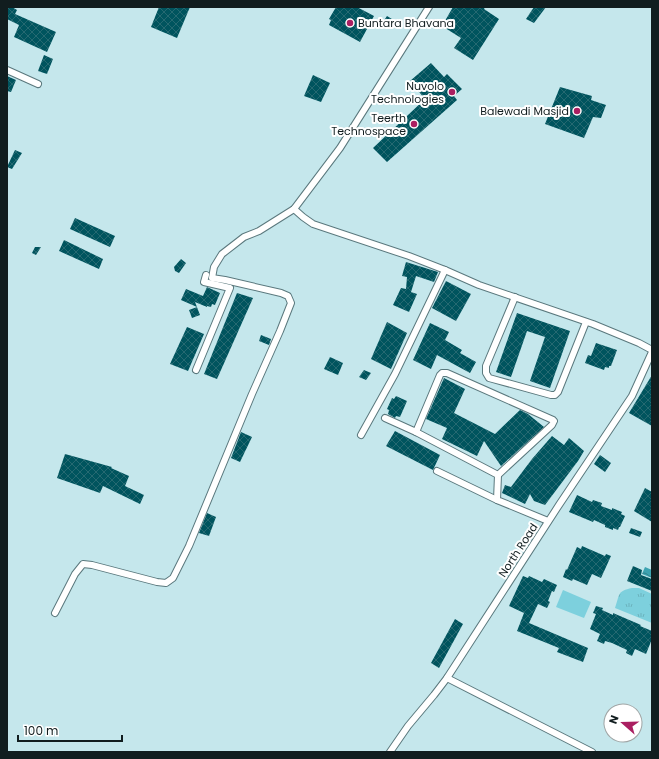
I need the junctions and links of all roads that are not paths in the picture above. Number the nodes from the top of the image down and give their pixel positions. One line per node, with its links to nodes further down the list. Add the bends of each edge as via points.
1 (429, 7): 4 (street, via 340,148)
2 (7, 70): 3 (street)
3 (38, 84)
4 (294, 209): 5 (street, via 313,224); 18 (street, via 259,231 244,237 222,254 214,266 212,278 281,293 288,296 291,303 189,546 173,578 166,583 157,582 83,564)
5 (445, 270): 7 (street); 13 (street, via 395,374)
6 (206, 275): 10 (street, via 204,282 230,288)
7 (515, 297): 8 (street); 8 (street, via 486,366 486,373 490,378 555,395)
8 (586, 322): 9 (street, via 640,343)
9 (652, 351): 17 (street, North Road, via 632,396)
10 (196, 370)
11 (385, 418): 12 (street)
12 (416, 432): 15 (street); 15 (street, via 442,373 554,421)
13 (361, 435)
14 (437, 471): 16 (street)
15 (498, 475): 16 (street)
16 (497, 500): 17 (street)
17 (548, 521): 19 (street, North Road)
18 (55, 613)
19 (447, 678): 20 (street, North Road); 21 (street)
20 (390, 752)
21 (592, 752)

